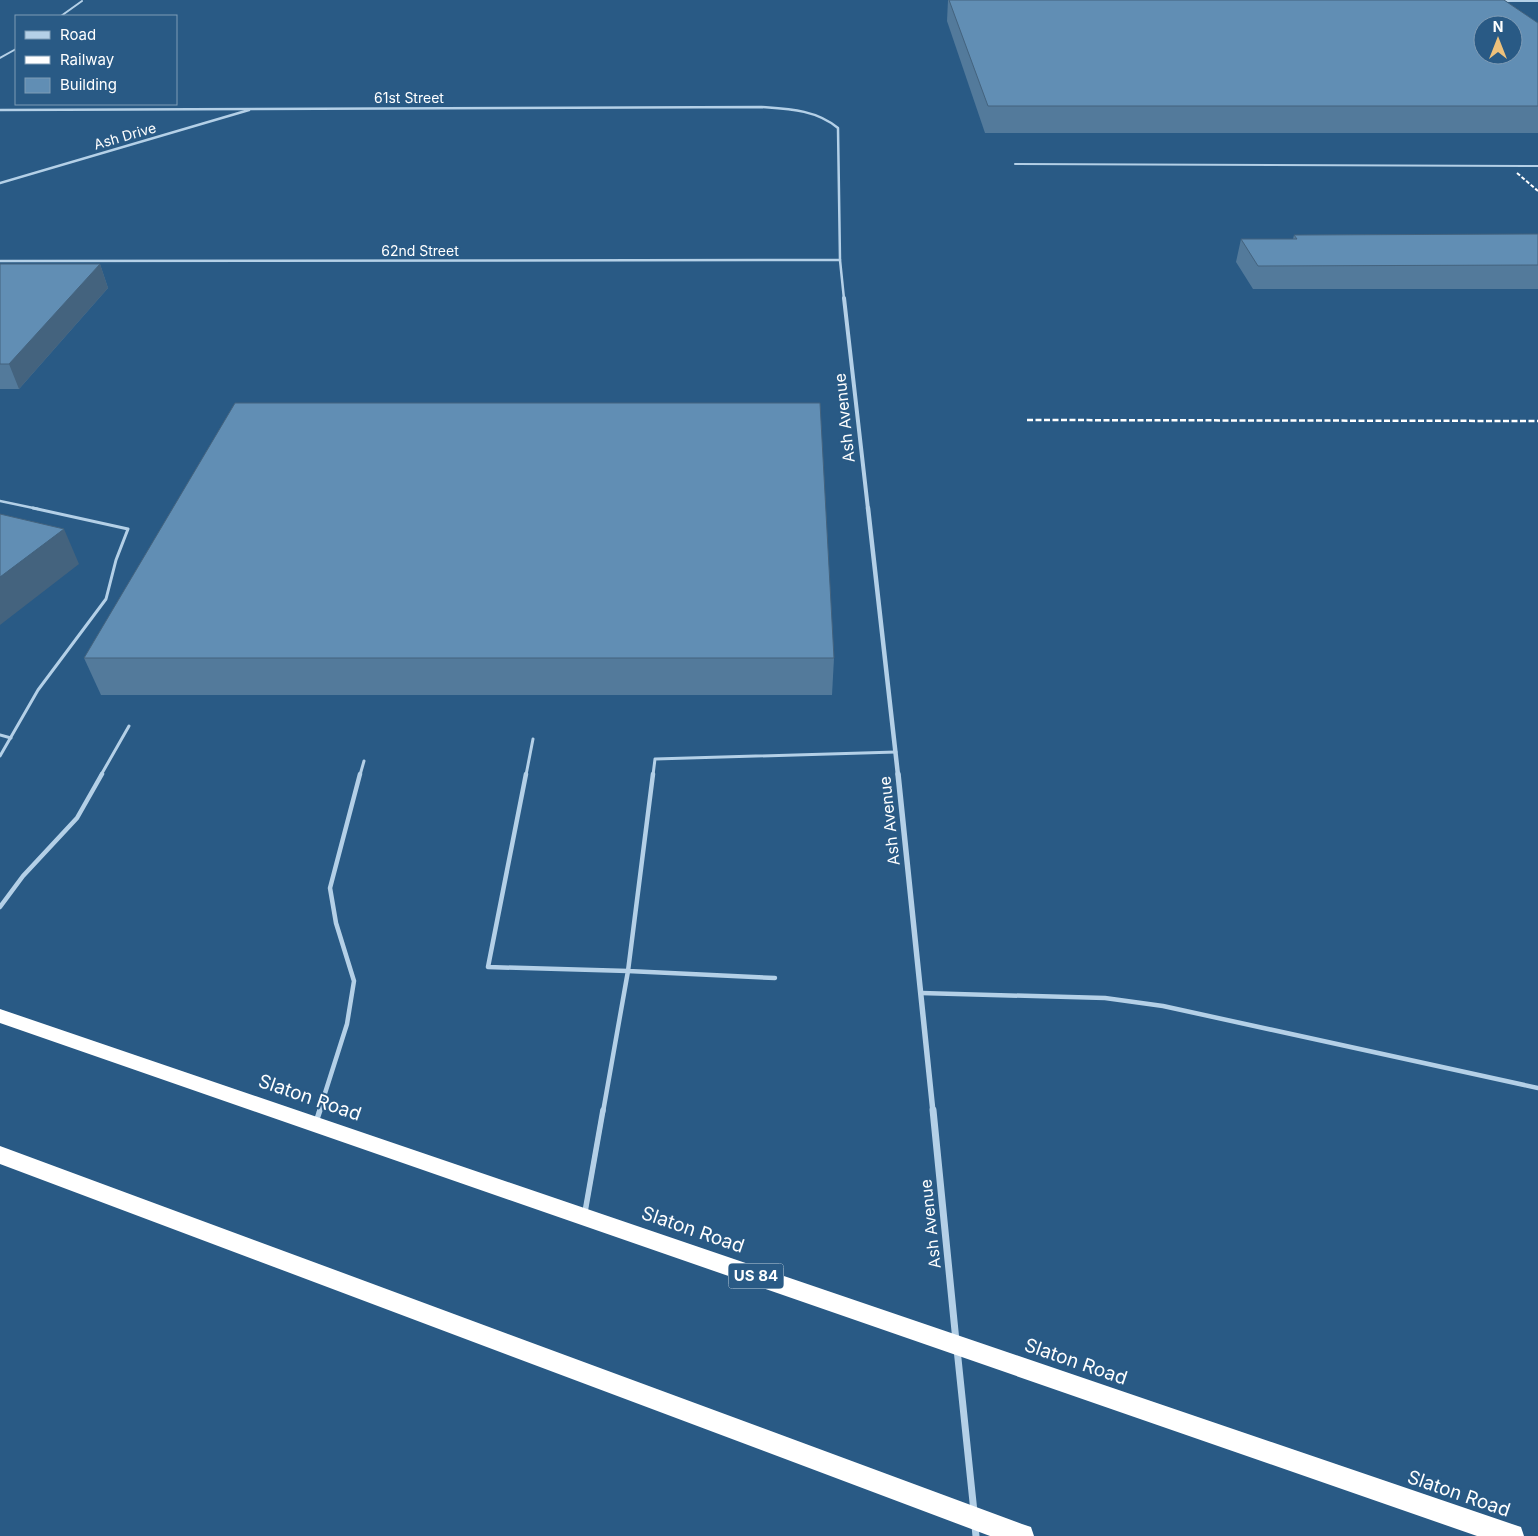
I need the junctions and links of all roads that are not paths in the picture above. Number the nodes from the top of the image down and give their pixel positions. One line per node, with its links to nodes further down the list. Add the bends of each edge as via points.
1 (82, 1): 4 (lane)
2 (1498, 1): 3 (lane)
3 (1538, 2)
4 (63, 15)
5 (15, 50): 6 (lane)
6 (0, 58)
7 (255, 109): 8 (street, 61st Street); 9 (street, 61st Street, via 762,107); 12 (street, Ash Drive)
8 (0, 110)
9 (817, 114): 13 (street, Ash Avenue, via 838,128)
10 (1015, 164): 11 (lane)
11 (1538, 166)
12 (0, 183)
13 (840, 260): 14 (street, 62nd Street); 20 (street, Ash Avenue)
14 (0, 261)
15 (0, 501): 18 (lane, via 128,529 106,599 38,690)
16 (129, 726): 23 (lane, via 77,818 23,876)
17 (0, 735): 18 (lane)
18 (11, 738): 21 (lane)
19 (533, 739): 24 (lane, via 488,967)
20 (896, 752): 24 (lane, via 655,759); 26 (street, Ash Avenue)
21 (0, 756)
22 (364, 761): 29 (lane, via 330,888 336,923 354,982 347,1024)
23 (0, 908)
24 (628, 970): 25 (lane); 31 (lane)
25 (775, 978)
26 (920, 993): 28 (lane, via 1104,998 1164,1006); 32 (street, Ash Avenue)
27 (0, 1016): 29 (highway, Slaton Road / US 84)
28 (1538, 1088)
29 (315, 1124): 31 (highway, Slaton Road / US 84)
30 (0, 1155): 33 (highway)
31 (585, 1217): 32 (highway, Slaton Road / US 84)
32 (956, 1345): 33 (street, Ash Avenue); 35 (highway, Slaton Road / US 84)
33 (976, 1527): 34 (highway)
34 (1022, 1536)
35 (1512, 1536)

